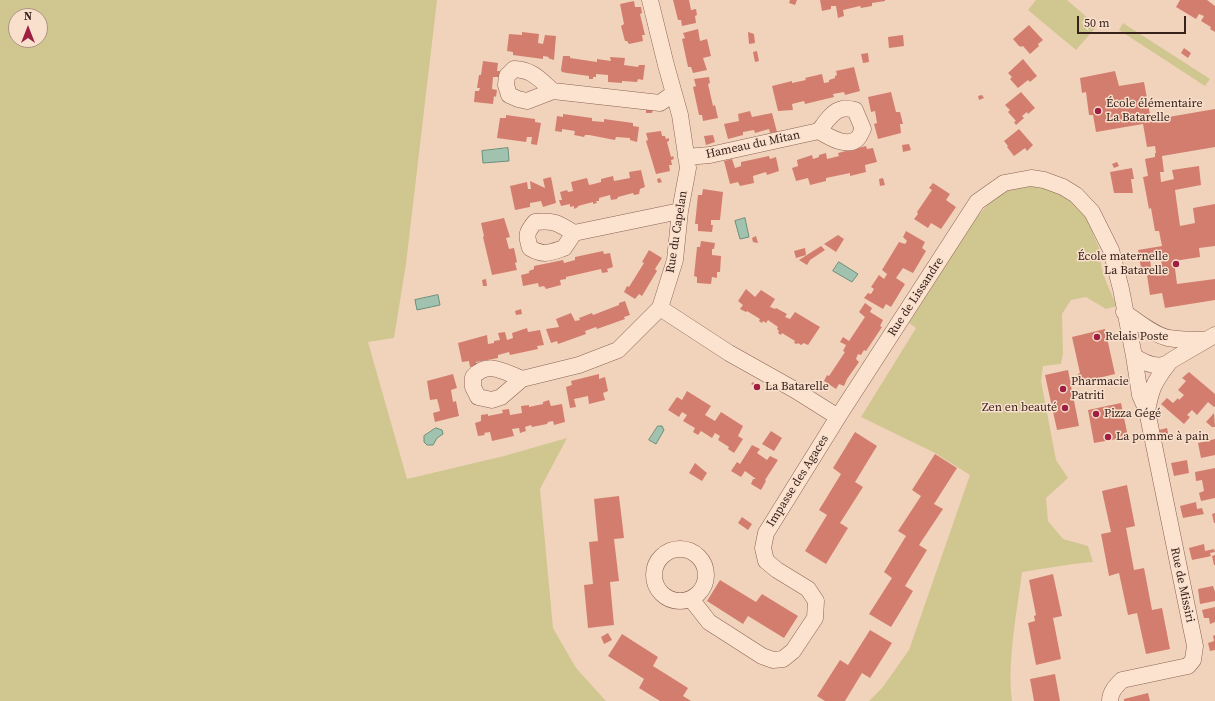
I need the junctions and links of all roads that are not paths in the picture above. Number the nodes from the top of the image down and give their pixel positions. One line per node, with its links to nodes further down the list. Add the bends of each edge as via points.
1 (650, 0): 3 (street, Rue du Capelan)
2 (553, 91): 3 (street, via 660,103)
3 (674, 93): 5 (street, Rue du Capelan)
4 (819, 131): 5 (street, Hameau du Mitan, via 710,155)
5 (686, 157): 6 (street, Rue du Capelan, via 688,168)
6 (680, 211): 7 (street); 8 (street, Rue du Capelan, via 675,260)
7 (574, 233)
8 (660, 308): 15 (street, Rue du Capelan, via 618,350 579,365); 17 (street, via 729,353)
9 (1124, 312): 10 (street); 13 (street, Rue de Lissandre); 17 (street, Rue de Lissandre, via 1111,250 1087,206 1064,187 1044,180 1031,178 1004,183 977,202)
10 (1148, 329): 11 (street); 13 (street, via 1140,331 1135,336)
11 (1167, 337): 12 (street, via 1186,340); 14 (street, via 1173,353)
12 (1211, 338): 14 (street)
13 (1133, 351): 14 (street, via 1142,362 1154,365); 16 (street, Rue de Missiri, via 1140,395)
14 (1170, 362): 16 (street, Rue de Missiri, via 1158,377 1151,392)
15 (522, 379)
16 (1147, 411): 19 (street, Rue de Missiri, via 1195,646 1193,660 1188,666 1122,680 1115,686)
17 (838, 417): 18 (street, Impasse des Agaces, via 766,533 763,548 766,561 808,589 816,601 815,618 793,652 783,659 773,660 762,656 709,622)
18 (690, 599)
19 (1110, 701)

